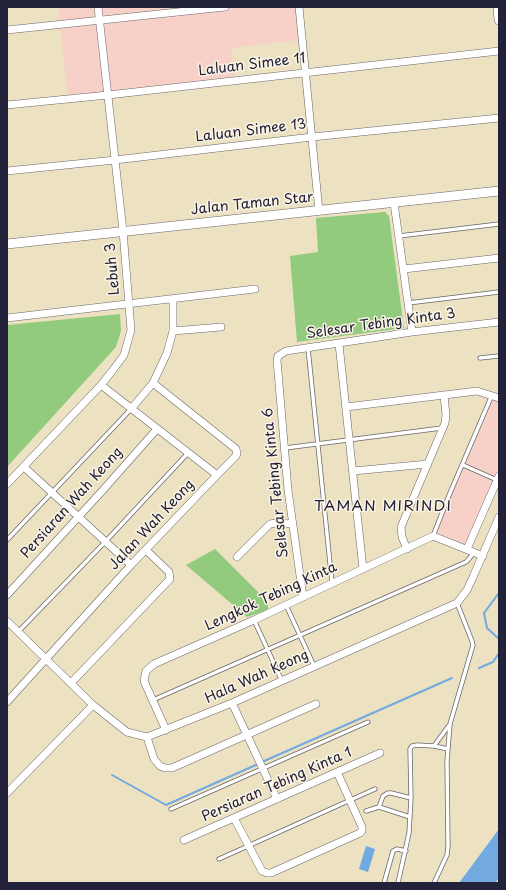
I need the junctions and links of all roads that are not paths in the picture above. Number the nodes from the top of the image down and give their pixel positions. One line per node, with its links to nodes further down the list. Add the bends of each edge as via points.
1 (98, 7): 5 (street, Lebuh 3)
2 (225, 7): 5 (street)
3 (299, 7): 9 (street)
4 (498, 7): 6 (street)
5 (99, 20): 7 (street); 10 (street, Lebuh 3)
6 (499, 20)
7 (7, 30)
8 (499, 50): 9 (street, Laluan Simee 11)
9 (305, 72): 10 (street, Laluan Simee 11); 13 (street)
10 (108, 95): 11 (street, Laluan Simee 11); 14 (street, Lebuh 3)
11 (7, 105)
12 (499, 118): 13 (street, Laluan Simee 13)
13 (312, 137): 14 (street, Laluan Simee 13); 18 (street)
14 (115, 160): 15 (street, Laluan Simee 13); 20 (street, Lebuh 3)
15 (7, 171)
16 (499, 191): 17 (street, Jalan Taman Star)
17 (394, 203): 18 (street, Jalan Taman Star); 21 (street)
18 (319, 211): 20 (street, Jalan Taman Star)
19 (499, 224): 21 (lane)
20 (123, 231): 22 (street, Jalan Taman Star); 29 (street, Lebuh 3)
21 (399, 236): 24 (street)
22 (7, 244)
23 (499, 258): 24 (street)
24 (404, 269): 28 (street)
25 (255, 289): 27 (street)
26 (499, 292): 28 (lane)
27 (173, 299): 29 (street); 33 (street)
28 (408, 303): 34 (street)
29 (130, 304): 30 (street); 41 (street, Lebuh 3, via 131,330 124,355)
30 (7, 318)
31 (499, 322): 34 (street, Selesar Tebing Kinta 3)
32 (221, 327): 33 (street)
33 (173, 331): 40 (street, via 167,353)
34 (412, 332): 35 (street, Selesar Tebing Kinta 3)
35 (339, 344): 36 (street, Selesar Tebing Kinta 3); 44 (street)
36 (308, 348): 39 (street, Selesar Tebing Kinta 3, via 281,353); 49 (lane)
37 (499, 356): 38 (lane)
38 (480, 358)
39 (277, 366): 50 (street, Selesar Tebing Kinta 6)
40 (153, 383): 45 (street); 56 (street, via 236,449 235,457)
41 (101, 385): 45 (street, Jalan Wah Keong); 54 (street, Lebuh 3)
42 (444, 395): 43 (street, via 478,391); 44 (street); 46 (street, via 446,419)
43 (496, 397): 53 (lane)
44 (346, 407): 48 (street)
45 (131, 409): 47 (street, Jalan Wah Keong); 59 (lane)
46 (443, 428): 48 (lane); 52 (street)
47 (157, 429): 51 (street, Jalan Wah Keong); 60 (street, Persiaran Wah Keong)
48 (349, 440): 49 (lane); 55 (street)
49 (318, 444): 50 (lane); 73 (lane)
50 (285, 448): 62 (street, Selesar Tebing Kinta 6)
51 (188, 453): 56 (street, Jalan Wah Keong); 65 (lane)
52 (428, 464): 55 (street); 66 (street, via 401,526)
53 (463, 465): 57 (lane); 63 (lane)
54 (24, 467): 58 (street, Lebuh 3); 59 (street)
55 (353, 471): 72 (street)
56 (217, 475): 67 (street, Jalan Wah Keong)
57 (498, 478): 68 (street)
58 (7, 484)
59 (52, 492): 60 (street); 64 (lane)
60 (79, 517): 65 (street); 74 (street, Persiaran Wah Keong)
61 (499, 518): 69 (street, Hala Wah Keong)
62 (292, 524): 70 (street, via 270,524); 75 (street, Selesar Tebing Kinta 6)
63 (433, 536): 66 (street, Lengkok Tebing Kinta); 68 (street)
64 (7, 540)
65 (106, 541): 71 (street); 80 (lane)
66 (407, 549): 72 (street, Lengkok Tebing Kinta)
67 (146, 550): 71 (street, Jalan Wah Keong); 86 (street, via 169,572 170,579)
68 (471, 550): 69 (street); 81 (lane, via 466,562)
69 (483, 556): 76 (street, Hala Wah Keong, via 467,590)
70 (237, 557)
71 (131, 565): 83 (street, Jalan Wah Keong)
72 (363, 569): 73 (street, Lengkok Tebing Kinta)
73 (332, 584): 75 (street, Lengkok Tebing Kinta)
74 (7, 595)
75 (303, 597): 77 (street, Lengkok Tebing Kinta)
76 (457, 603): 84 (street, Hala Wah Keong); 93 (lane, via 473,645)
77 (286, 605): 78 (street, Lengkok Tebing Kinta); 81 (lane)
78 (254, 620): 82 (lane); 87 (street, Lengkok Tebing Kinta, via 150,667 146,671 144,681)
79 (7, 621): 80 (street)
80 (18, 632): 83 (street)
81 (300, 635): 82 (lane); 84 (lane)
82 (267, 649): 85 (lane); 87 (lane)
83 (46, 659): 86 (street); 88 (street, Jalan Wah Keong)
84 (314, 666): 85 (street, Hala Wah Keong)
85 (282, 681): 89 (street, Hala Wah Keong)
86 (70, 683): 91 (street)
87 (153, 700): 94 (street, Lengkok Tebing Kinta)
88 (7, 702)
89 (232, 703): 94 (street, Hala Wah Keong); 95 (street)
90 (316, 704): 95 (street)
91 (93, 705): 96 (street, via 127,732); 103 (street)
92 (368, 722): 100 (lane)
93 (450, 724): 97 (lane); 98 (lane)
94 (166, 730): 96 (street, Hala Wah Keong)
95 (246, 734): 96 (street, via 172,768 160,766 154,759); 100 (street)
96 (147, 737)
97 (434, 746): 98 (lane); 104 (lane, via 417,745 410,749)
98 (448, 749): 118 (lane, via 448,847)
99 (380, 753): 101 (street, Persiaran Tebing Kinta 1)
100 (262, 767): 105 (street); 108 (lane)
101 (337, 772): 105 (street, Persiaran Tebing Kinta 1); 106 (street)
102 (375, 789): 106 (lane)
103 (7, 793)
104 (411, 798): 107 (lane, via 388,793 383,796); 110 (lane)
105 (277, 800): 111 (street, Persiaran Tebing Kinta 1)
106 (349, 800): 113 (lane); 113 (street, via 362,827 360,833 271,873 262,871)
107 (379, 808): 109 (lane); 110 (lane)
108 (172, 809)
109 (366, 811)
110 (410, 817): 114 (lane)
111 (234, 818): 112 (street, Persiaran Tebing Kinta 1); 113 (street)
112 (184, 840)
113 (248, 845): 115 (lane)
114 (406, 851): 116 (lane, via 393,850); 117 (lane)
115 (219, 859)
116 (384, 883)
117 (398, 883)
118 (434, 883)

